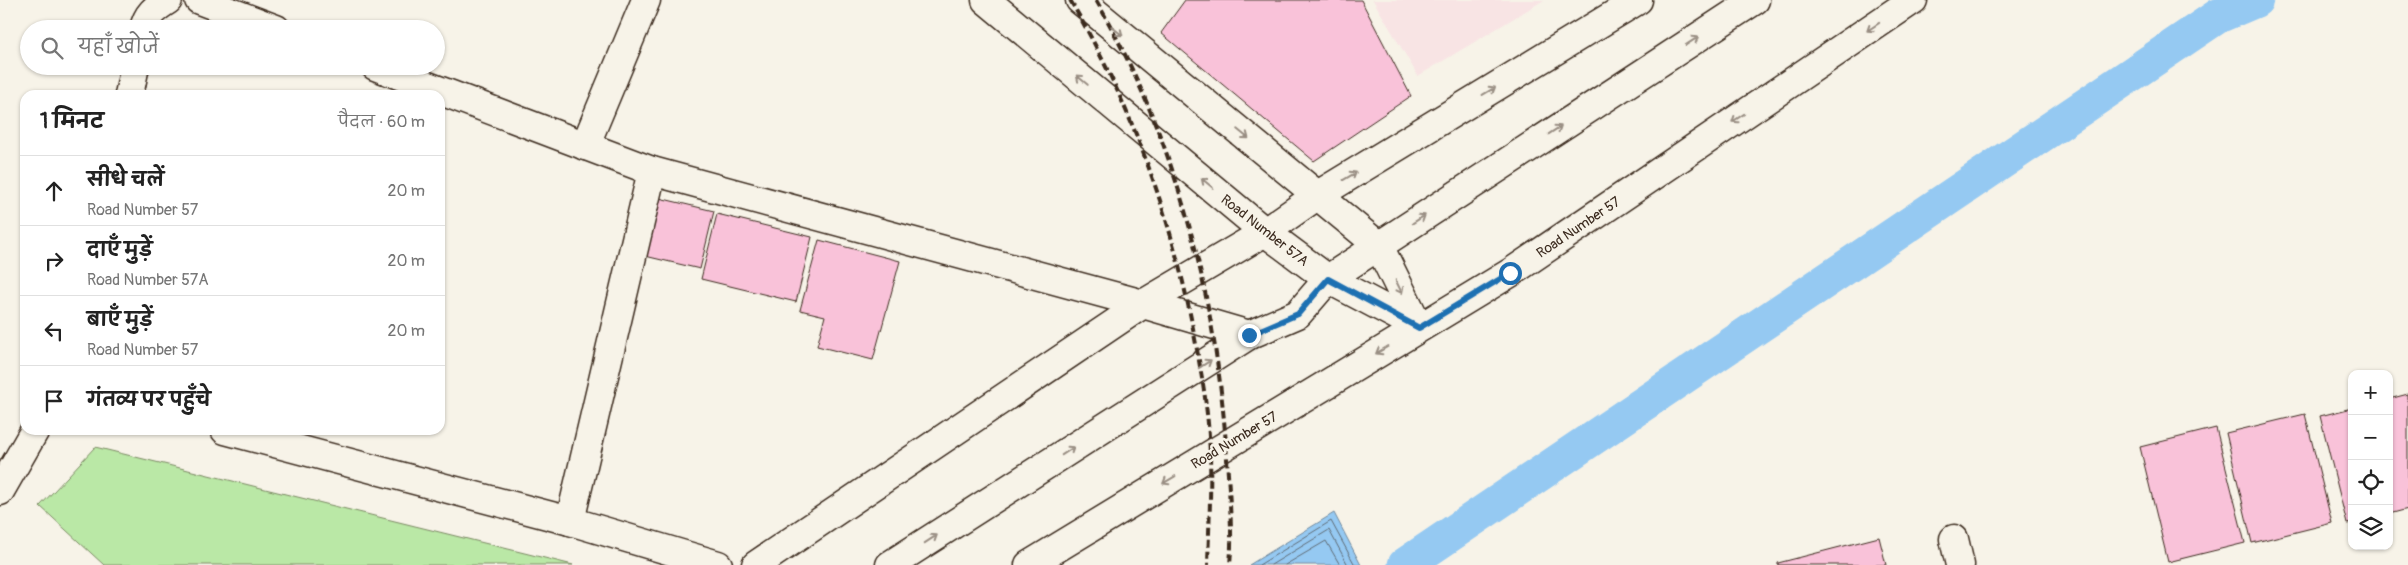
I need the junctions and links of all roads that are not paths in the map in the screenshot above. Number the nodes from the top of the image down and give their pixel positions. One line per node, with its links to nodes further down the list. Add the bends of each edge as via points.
1 (168, 0): 9 (street)
2 (199, 0): 10 (street)
3 (646, 0): 16 (street)
4 (986, 0): 19 (street, Road Number 57A, one-way to 4)
5 (1080, 0): 18 (street, one-way to 18)
6 (1638, 0): 18 (street, one-way to 6)
7 (1755, 0): 20 (street, one-way to 7)
8 (1913, 0): 23 (street, Road Number 57, one-way to 23, via 1510,273)
9 (146, 20)
10 (252, 20)
11 (133, 75): 13 (street)
12 (399, 75): 14 (street)
13 (129, 90)
14 (438, 90)
15 (445, 93): 16 (street)
16 (585, 146): 17 (street)
17 (652, 170): 22 (street); 28 (street)
18 (1318, 195): 19 (street); 20 (street)
19 (1265, 232): 21 (street, Road Number 57A); 22 (street)
20 (1378, 246): 21 (street); 23 (street, one-way to 23)
21 (1328, 279): 23 (street, Road Number 57A); 24 (street, via 1298,314)
22 (1143, 304): 24 (street); 30 (street)
23 (1419, 328): 32 (street, Road Number 57, one-way to 32)
24 (1249, 335): 31 (street, one-way to 24)
25 (32, 435): 27 (street)
26 (244, 435): 28 (street)
27 (0, 490)
28 (570, 521): 29 (street)
29 (718, 565)
30 (756, 565)
31 (890, 565)
32 (1029, 565)

